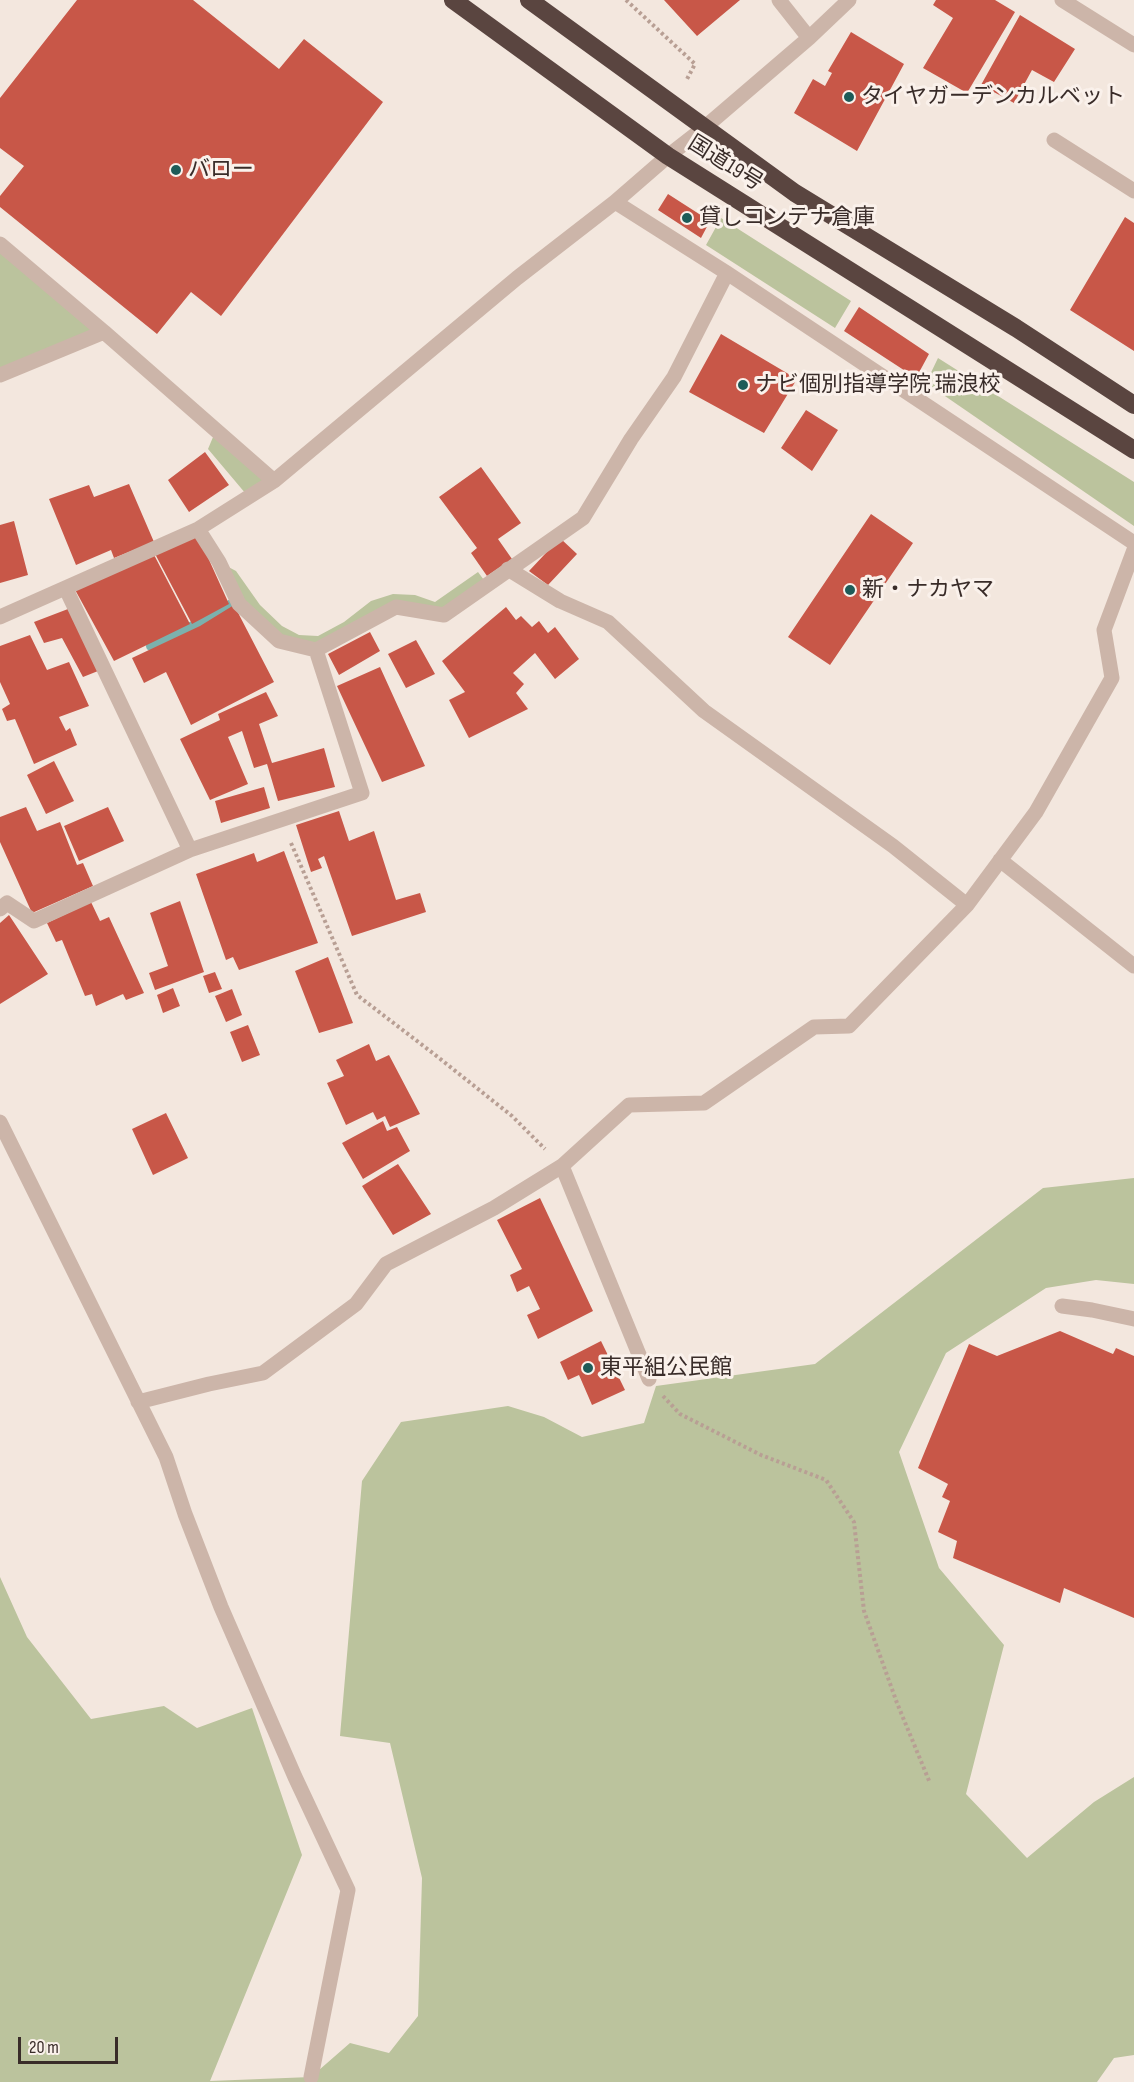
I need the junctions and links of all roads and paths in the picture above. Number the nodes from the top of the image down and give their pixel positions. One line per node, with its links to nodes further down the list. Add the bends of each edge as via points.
1 (453, 0): 12 (highway, 国道19号)
2 (529, 0): 9 (highway, 国道19号)
3 (626, 0): 9 (path, via 694,64)
4 (778, 0): 7 (street)
5 (849, 0): 7 (street)
6 (1062, 0): 8 (street)
7 (809, 38): 10 (street)
8 (1134, 45)
9 (674, 106): 10 (highway, 国道19号)
10 (704, 128): 12 (street); 19 (highway, 国道19号, via 795,193)
11 (1054, 140): 13 (street)
12 (668, 156): 14 (street); 20 (highway, 国道19号)
13 (1134, 191)
14 (615, 202): 16 (street); 21 (street)
15 (0, 244): 17 (street)
16 (727, 273): 23 (street); 25 (street, via 674,377 630,439 583,518)
17 (104, 332): 18 (street); 21 (street)
18 (0, 375)
19 (1134, 405)
20 (1134, 450)
21 (273, 481): 22 (street)
22 (198, 529): 26 (street); 28 (street, via 239,604 279,641)
23 (1134, 543)
24 (1134, 550): 31 (street, via 1104,630 1112,678 1035,812)
25 (508, 569): 28 (street, via 444,615 396,607); 32 (street, via 560,601 608,622 704,711 893,846)
26 (66, 589): 27 (street); 30 (street)
27 (0, 617)
28 (316, 650): 29 (street, via 363,793)
29 (281, 820): 30 (street); 36 (path, via 357,995 512,1116)
30 (190, 850): 33 (street, via 34,921 7,903)
31 (1000, 860): 32 (street); 34 (street)
32 (967, 905): 36 (street, via 849,1026 814,1027 704,1103 629,1105)
33 (0, 909)
34 (1134, 966)
35 (0, 1122): 40 (street)
36 (562, 1166): 39 (street); 40 (street, via 495,1208 386,1264 356,1304 263,1373)
37 (1062, 1306): 38 (street)
38 (1134, 1319)
39 (649, 1379): 41 (path, via 680,1414 761,1455 826,1480 854,1522 864,1611)
40 (138, 1402): 42 (street, via 166,1457 220,1607 348,1890)
41 (930, 1783)
42 (311, 2077)

